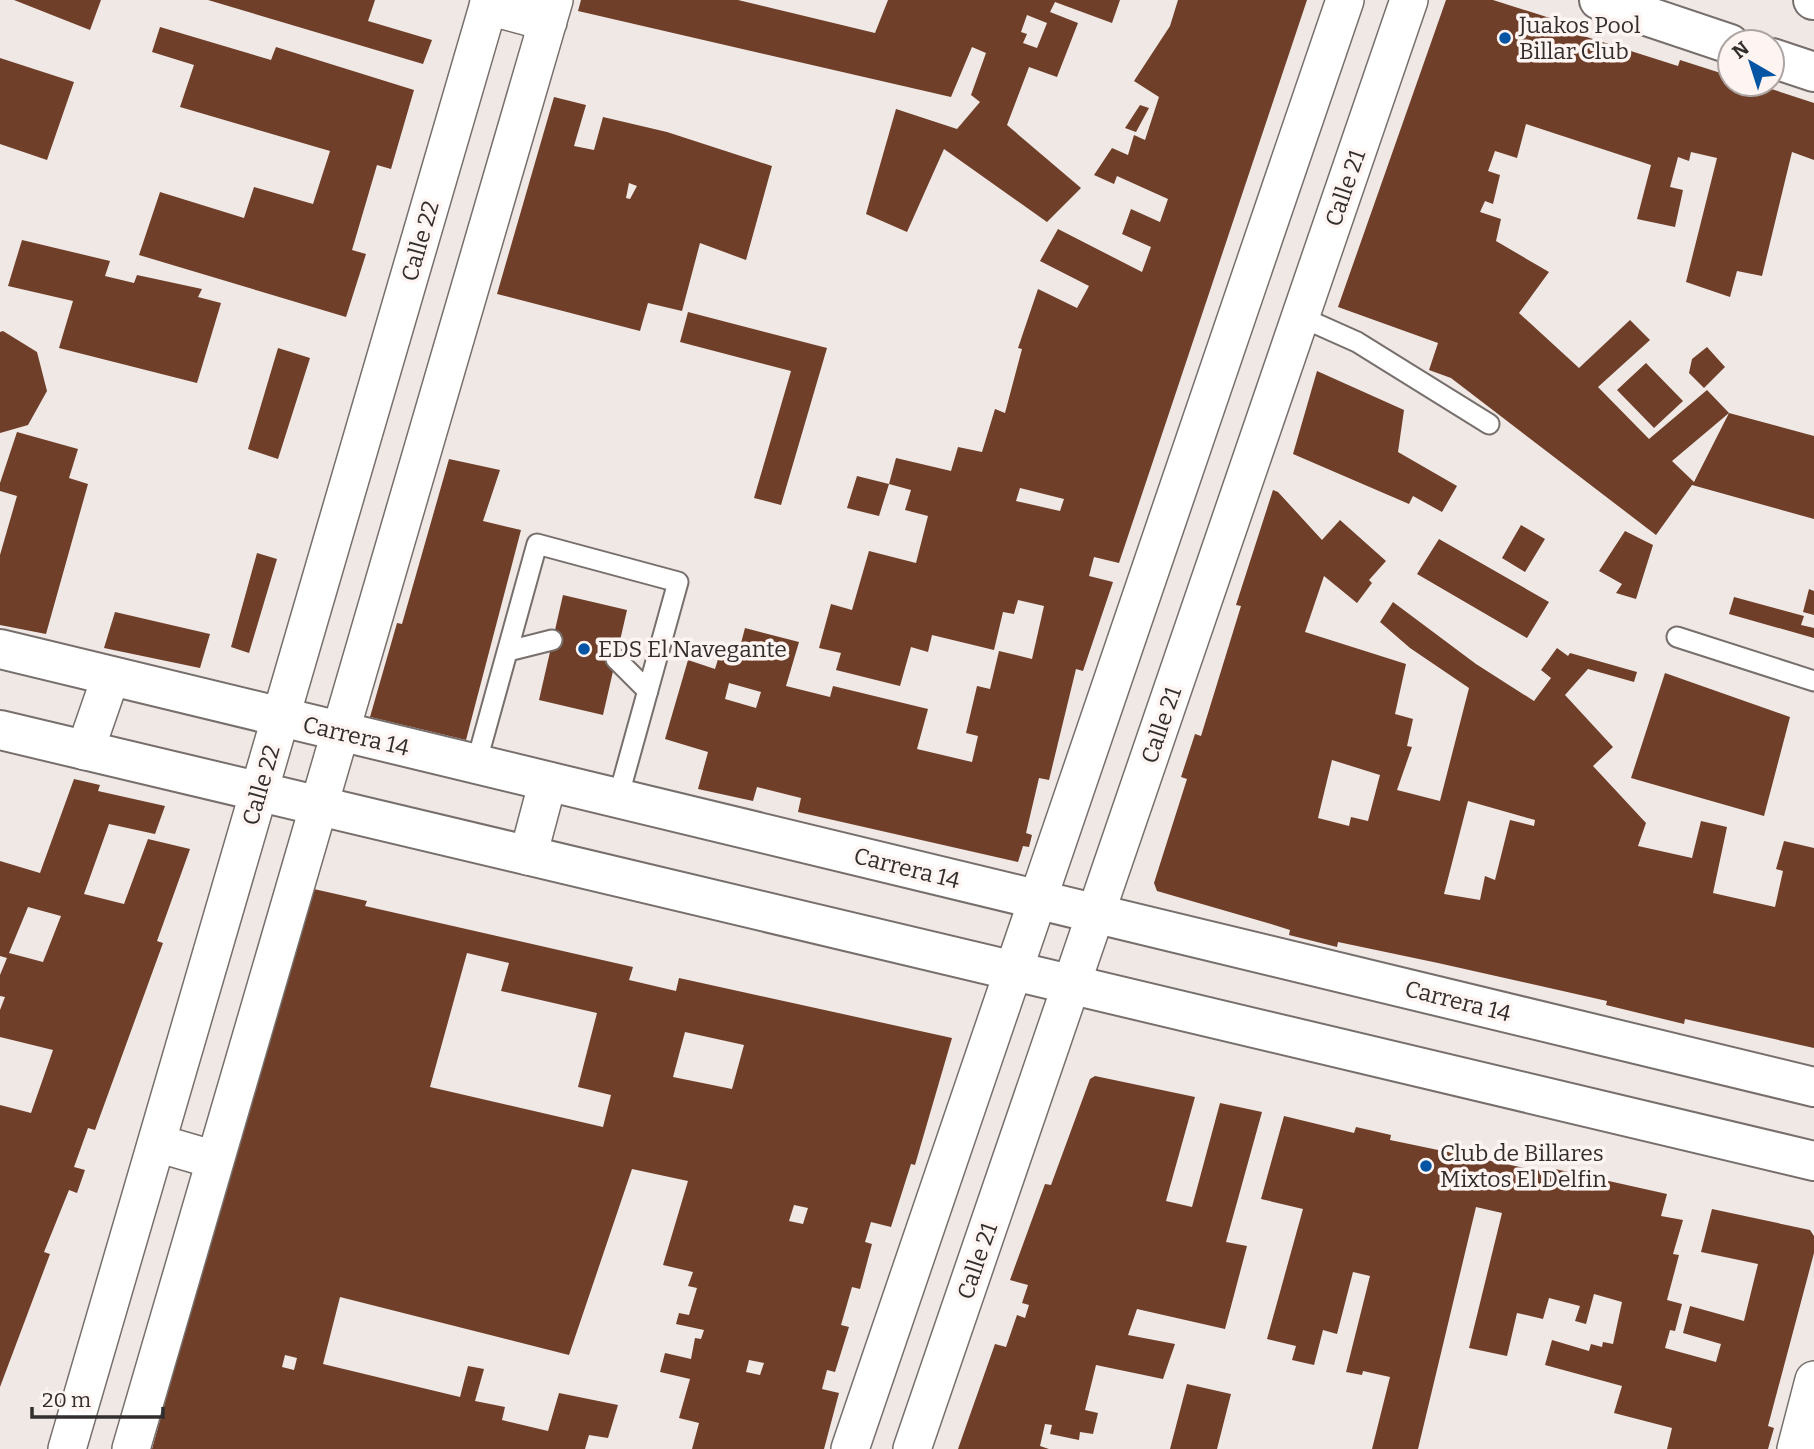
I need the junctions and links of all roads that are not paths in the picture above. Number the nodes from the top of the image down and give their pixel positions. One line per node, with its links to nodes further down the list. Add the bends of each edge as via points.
1 (1345, 0): 29 (street)
2 (1409, 0): 9 (street, Calle 21)
3 (1600, 0): 6 (street)
4 (489, 3): 5 (street); 19 (street, Calle 22)
5 (551, 11): 21 (street)
6 (1716, 39)
7 (1786, 63): 8 (street)
8 (1814, 72)
9 (1301, 317): 10 (lane, via 1357,342); 30 (street, Calle 21)
10 (1489, 424)
11 (1677, 636): 17 (lane)
12 (552, 640): 14 (lane)
13 (0, 649): 16 (street, Carrera 14)
14 (508, 651): 18 (lane, via 537,544 678,582); 23 (lane)
15 (615, 659): 18 (lane)
16 (111, 676): 19 (street, Carrera 14); 22 (street)
17 (1814, 681)
18 (648, 691): 26 (lane)
19 (281, 717): 21 (street, Carrera 14); 25 (street, Calle 22)
20 (0, 730): 22 (street)
21 (340, 732): 23 (street, Carrera 14); 27 (street)
22 (85, 751): 25 (street)
23 (476, 764): 24 (street, Carrera 14)
24 (548, 781): 26 (street, Carrera 14); 28 (street)
25 (259, 793): 27 (street); 34 (street, Calle 22)
26 (618, 798): 29 (street, Carrera 14)
27 (318, 807): 28 (street); 35 (street)
28 (528, 856): 31 (street)
29 (1039, 900): 30 (street, Carrera 14); 31 (street)
30 (1097, 914): 32 (street, Calle 21); 33 (street, Carrera 14)
31 (1014, 972): 32 (street); 40 (street)
32 (1072, 985): 36 (street); 41 (street, Calle 21)
33 (1814, 1087)
34 (157, 1143): 35 (street); 38 (street, Calle 22)
35 (215, 1160): 39 (street)
36 (1814, 1161)
37 (1814, 1380): 42 (street)
38 (67, 1449)
39 (131, 1449)
40 (850, 1449)
41 (912, 1449)
42 (1797, 1449)

